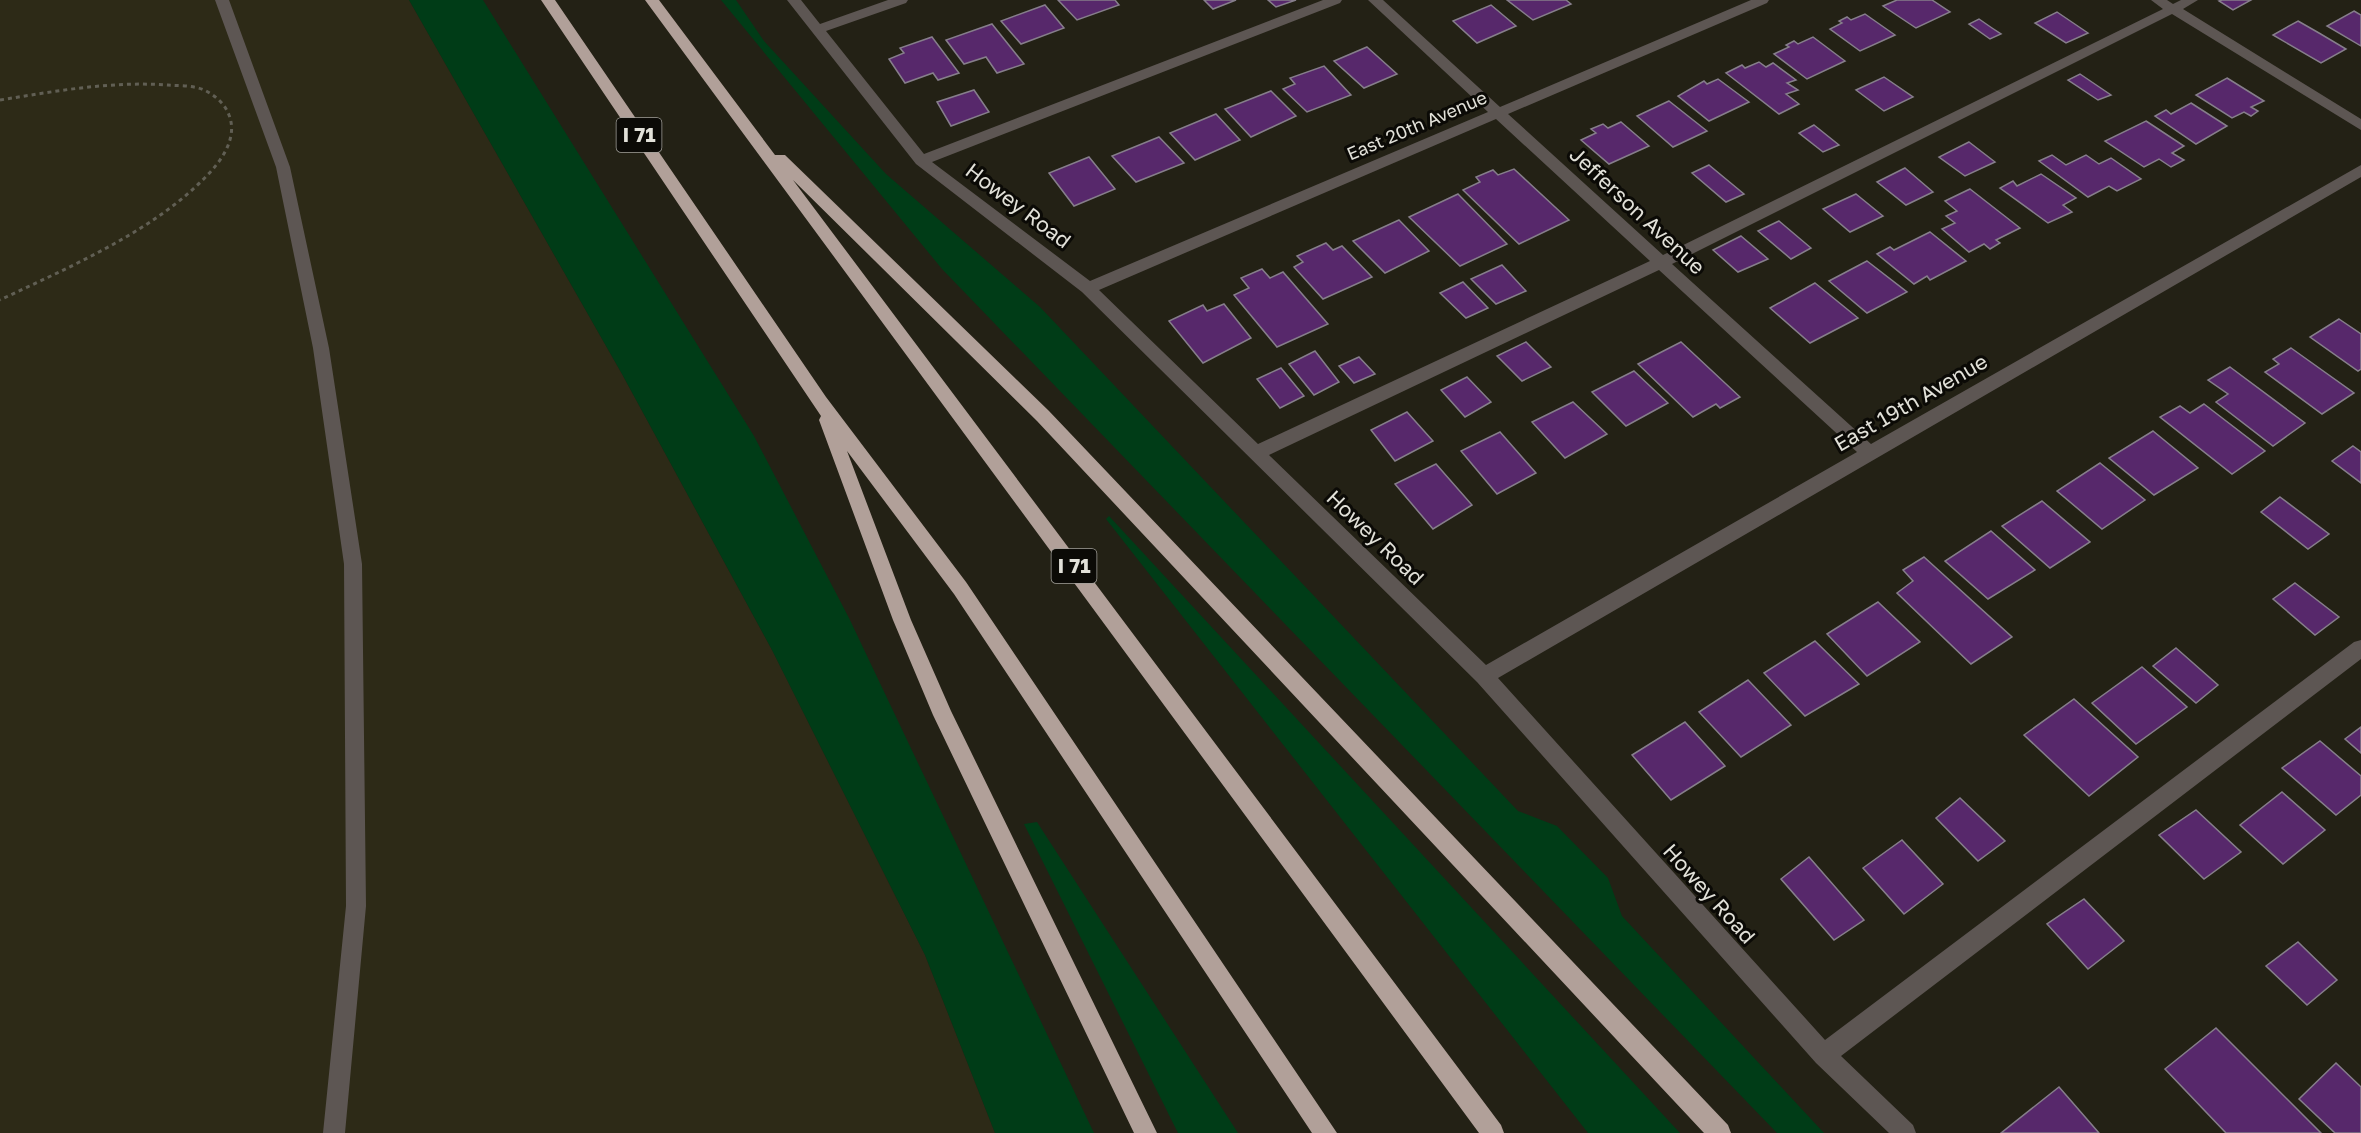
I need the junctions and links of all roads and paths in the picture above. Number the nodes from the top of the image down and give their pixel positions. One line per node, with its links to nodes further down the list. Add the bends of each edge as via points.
1 (222, 0): 28 (street, via 283,167 321,348 353,564 356,906)
2 (548, 0): 22 (highway, I 71)
3 (652, 0): 15 (highway, I 71)
4 (794, 0): 12 (street, Howey Road)
5 (901, 0): 12 (street)
6 (1335, 0): 17 (street)
7 (1375, 0): 14 (street, Jefferson Avenue)
8 (1762, 0): 14 (street, East 20th Avenue)
9 (2158, 0): 11 (street)
10 (2191, 0): 11 (street)
11 (2172, 9): 16 (street); 19 (street)
12 (816, 30): 17 (street, Howey Road)
13 (0, 100): 21 (path, via 112,84 161,85 202,89 222,102 232,122 228,148 207,175 177,201 123,237)
14 (1499, 112): 19 (street, Jefferson Avenue); 20 (street, East 20th Avenue)
15 (741, 120): 31 (highway, I 71); 32 (highway, via 1043,416)
16 (2361, 125)
17 (921, 161): 20 (street, Howey Road)
18 (2361, 171): 24 (street, East 19th Avenue)
19 (1662, 262): 23 (street); 24 (street, Jefferson Avenue)
20 (1088, 288): 23 (street, Howey Road)
21 (0, 300)
22 (820, 402): 29 (highway, via 902,620 943,715); 30 (highway, I 71, via 960,588)
23 (1256, 453): 26 (street, Howey Road)
24 (1869, 453): 26 (street, East 19th Avenue)
25 (2361, 648): 27 (street)
26 (1484, 676): 27 (street, Howey Road)
27 (1824, 1055): 33 (street, Howey Road)
28 (334, 1133)
29 (1146, 1133)
30 (1326, 1133)
31 (1493, 1133)
32 (1720, 1133)
33 (1905, 1133)

